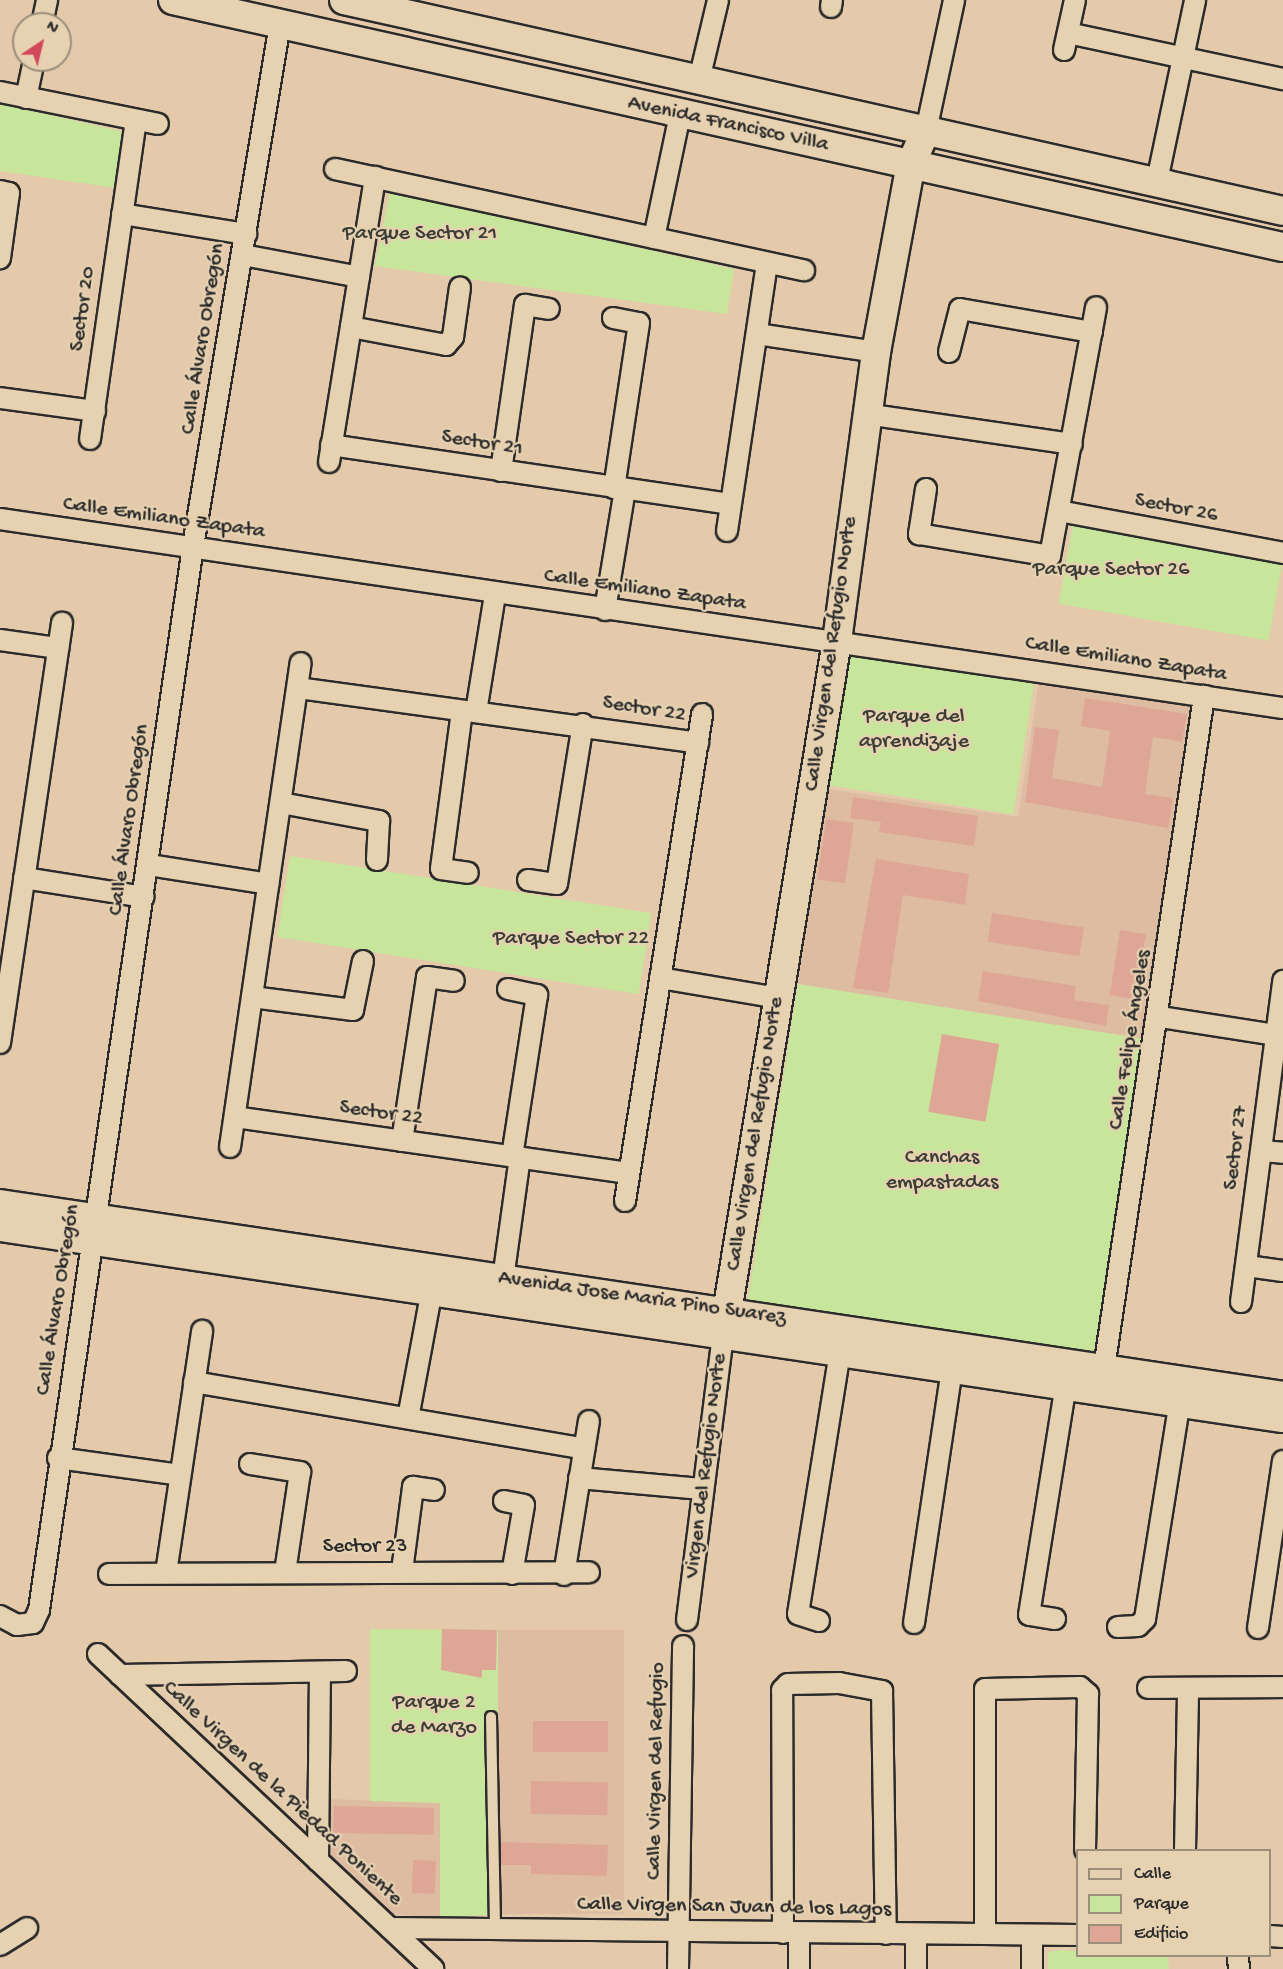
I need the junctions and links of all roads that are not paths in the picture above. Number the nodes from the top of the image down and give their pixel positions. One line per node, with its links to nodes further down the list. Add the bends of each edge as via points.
1 (173, 0): 7 (street, Avenida Francisco Villa)
2 (344, 0): 11 (street, Avenida Francisco Villa)
3 (718, 0): 11 (street)
4 (954, 0): 17 (street, Calle Virgen del Refugio Norte)
5 (1075, 0): 8 (street, via 1066,42)
6 (1195, 0): 8 (street)
7 (280, 24): 14 (street, Avenida Francisco Villa); 25 (street, Calle Álvaro Obregón)
8 (1182, 57): 10 (street); 21 (street)
9 (31, 72): 13 (street)
10 (1283, 79)
11 (699, 80): 17 (street, Avenida Francisco Villa)
12 (0, 92): 13 (street)
13 (26, 98): 15 (street)
14 (680, 115): 18 (street, Avenida Francisco Villa); 26 (street)
15 (136, 120): 16 (street); 24 (street, Sector 20)
16 (158, 124)
17 (926, 131): 18 (street, Calle Virgen del Refugio Norte); 21 (street, Avenida Francisco Villa)
18 (910, 164): 27 (street, Avenida Francisco Villa); 40 (street, Calle Virgen del Refugio Norte)
19 (335, 168): 20 (street)
20 (375, 177): 26 (street); 32 (street, Sector 21)
21 (1157, 181): 23 (street, Avenida Francisco Villa)
22 (0, 191): 29 (street, via 9,193)
23 (1283, 211)
24 (122, 214): 25 (street); 43 (street, Sector 20)
25 (246, 234): 28 (street, Calle Álvaro Obregón)
26 (654, 238): 30 (street)
27 (1283, 247)
28 (243, 255): 32 (street); 54 (street, Calle Álvaro Obregón)
29 (0, 258)
30 (767, 263): 31 (street); 39 (street)
31 (804, 270)
32 (359, 277): 37 (street, Sector 21)
33 (460, 287): 37 (street, via 453,337 446,345)
34 (1096, 307): 38 (street)
35 (549, 309): 47 (street, via 525,305)
36 (614, 318): 48 (street, via 639,323)
37 (351, 327): 47 (street, Sector 21, via 330,454)
38 (1092, 332): 41 (street, via 960,309); 46 (street)
39 (757, 334): 40 (street); 50 (street)
40 (876, 352): 44 (street, Calle Virgen del Refugio Norte)
41 (949, 352)
42 (0, 398): 43 (street)
43 (95, 411): 45 (street, Sector 20)
44 (866, 414): 46 (street); 60 (street, Calle Virgen del Refugio Norte)
45 (90, 439)
46 (1072, 444): 51 (street)
47 (501, 471): 48 (street, Sector 21)
48 (619, 488): 50 (street, Sector 21); 57 (street)
49 (926, 489): 51 (street, via 919,534 1050,555)
50 (730, 504): 53 (street)
51 (1059, 511): 55 (street, Sector 26)
52 (0, 519): 54 (street, Calle Emiliano Zapata)
53 (727, 531)
54 (193, 546): 56 (street, Calle Emiliano Zapata); 72 (street, Calle Álvaro Obregón)
55 (1283, 553)
56 (495, 595): 57 (street, Calle Emiliano Zapata); 66 (street)
57 (605, 610): 60 (street, Calle Emiliano Zapata)
58 (62, 623): 61 (street)
59 (0, 640): 61 (street)
60 (837, 641): 64 (street, Calle Emiliano Zapata); 84 (street, Calle Virgen del Refugio Norte)
61 (58, 648): 74 (street)
62 (301, 663): 63 (street)
63 (298, 688): 66 (street, Sector 22); 70 (street)
64 (1204, 696): 65 (street, Calle Emiliano Zapata); 85 (street, Calle Felipe Ángeles)
65 (1283, 708)
66 (469, 712): 68 (street, Sector 22); 73 (street, via 441,869)
67 (702, 714): 69 (street, Sector 22)
68 (583, 724): 69 (street, Sector 22); 75 (street, via 556,884)
69 (698, 742): 79 (street, Sector 22)
70 (281, 803): 71 (street, via 379,821); 76 (street)
71 (376, 860)
72 (149, 866): 76 (street); 77 (street, Calle Álvaro Obregón)
73 (468, 873)
74 (24, 878): 77 (street); 87 (street)
75 (528, 880)
76 (269, 884): 83 (street)
77 (144, 897): 98 (street, Calle Álvaro Obregón)
78 (363, 961): 83 (street, via 352,1010)
79 (660, 978): 84 (street); 94 (street, Sector 22)
80 (454, 981): 89 (street, via 427,977)
81 (1283, 981): 86 (street, Sector 27)
82 (508, 989): 93 (street, via 537,996)
83 (252, 996): 88 (street)
84 (778, 998): 104 (street, Calle Virgen del Refugio Norte)
85 (1160, 1017): 86 (street); 108 (street, Calle Felipe Ángeles)
86 (1275, 1035): 91 (street, Sector 27)
87 (0, 1043)
88 (235, 1117): 89 (street, Sector 22); 90 (street)
89 (402, 1141): 93 (street, Sector 22)
90 (230, 1147)
91 (1262, 1150): 92 (street); 99 (street, Sector 27)
92 (1283, 1153)
93 (516, 1157): 94 (street, Sector 22); 101 (street)
94 (628, 1173): 95 (street, Sector 22)
95 (625, 1201)
96 (0, 1204): 98 (street, Avenida Jose Maria Pino Suarez)
97 (0, 1227): 98 (street, Avenida Jose Maria Pino Suarez)
98 (94, 1230): 101 (street, Avenida Jose Maria Pino Suarez); 102 (street, Avenida Jose Maria Pino Suarez); 117 (street, Calle Álvaro Obregón)
99 (1247, 1266): 100 (street); 103 (street, Sector 27)
100 (1283, 1271)
101 (503, 1279): 104 (street, Avenida Jose Maria Pino Suarez)
102 (432, 1290): 104 (street, Avenida Jose Maria Pino Suarez); 113 (street)
103 (1241, 1302)
104 (725, 1323): 106 (street, Avenida Jose Maria Pino Suarez); 108 (street, Avenida Jose Maria Pino Suarez); 122 (street, Virgen del Refugio Norte)
105 (202, 1331): 109 (street)
106 (840, 1351): 107 (street, Avenida Jose Maria Pino Suarez); 135 (street, via 798,1614)
107 (952, 1369): 110 (street, Avenida Jose Maria Pino Suarez); 136 (street)
108 (1102, 1379): 110 (street, Avenida Jose Maria Pino Suarez); 111 (street, Avenida Jose Maria Pino Suarez); 112 (street, Avenida Jose Maria Pino Suarez)
109 (194, 1382): 113 (street); 120 (street)
110 (1066, 1385): 134 (street, via 1029,1615)
111 (1283, 1396)
112 (1180, 1401): 114 (street, Avenida Jose Maria Pino Suarez); 137 (street, via 1145,1619 1138,1626)
113 (408, 1418): 116 (street)
114 (1283, 1418)
115 (589, 1421): 116 (street)
116 (584, 1449): 121 (street)
117 (58, 1458): 120 (street); 132 (street, Calle Álvaro Obregón, via 33,1623 17,1625)
118 (1283, 1461): 138 (street)
119 (250, 1464): 126 (street, via 300,1472)
120 (180, 1475): 128 (street)
121 (579, 1478): 122 (street); 131 (street)
122 (702, 1489): 133 (street, Virgen del Refugio Norte)
123 (434, 1490): 125 (street, via 413,1487)
124 (504, 1501): 130 (street, via 524,1505)
125 (402, 1571): 126 (street, Sector 23); 130 (street, Sector 23)
126 (285, 1572): 128 (street, Sector 23)
127 (589, 1572): 131 (street, Sector 23)
128 (165, 1573): 129 (street, Sector 23)
129 (109, 1574)
130 (512, 1574): 131 (street, Sector 23)
131 (564, 1575)
132 (0, 1616)
133 (687, 1620)
134 (1054, 1620)
135 (819, 1621)
136 (914, 1623)
137 (1118, 1626)
138 (1258, 1628)
139 (683, 1646): 154 (street, Calle Virgen del Refugio)
140 (98, 1654): 143 (street, Calle Virgen de la Piedad Poniente)
141 (346, 1671): 142 (street)
142 (320, 1672): 143 (street); 150 (street)
143 (120, 1675): 150 (street, Calle Virgen de la Piedad Poniente)
144 (1283, 1687): 146 (street)
145 (1148, 1688): 146 (street)
146 (1188, 1688): 149 (street)
147 (491, 1717): 153 (lane)
148 (1085, 1849): 158 (street, via 1088,1694 1080,1687 992,1687 983,1693)
149 (1185, 1849)
150 (318, 1861): 152 (street, Calle Virgen de la Piedad Poniente)
151 (27, 1928): 161 (street)
152 (390, 1929): 153 (street, Calle Virgen San Juan de los Lagos); 162 (street, Calle Virgen de la Piedad Poniente)
153 (495, 1930): 154 (street, Calle Virgen San Juan de los Lagos)
154 (678, 1932): 155 (street, Calle Virgen San Juan de los Lagos); 163 (street, Calle Virgen del Refugio)
155 (791, 1933): 156 (street, Calle Virgen San Juan de los Lagos); 156 (street, via 782,1690 788,1684 839,1683 882,1691); 164 (street)
156 (886, 1934): 157 (street, Calle Virgen San Juan de los Lagos)
157 (916, 1934): 158 (street, Calle Virgen San Juan de los Lagos); 165 (street)
158 (985, 1934): 159 (street, Calle Virgen San Juan de los Lagos)
159 (1032, 1935): 160 (street, Calle Virgen San Juan de los Lagos); 166 (street)
160 (1076, 1935)
161 (0, 1945)
162 (433, 1969)
163 (678, 1969)
164 (799, 1969)
165 (916, 1969)
166 (1032, 1969)

